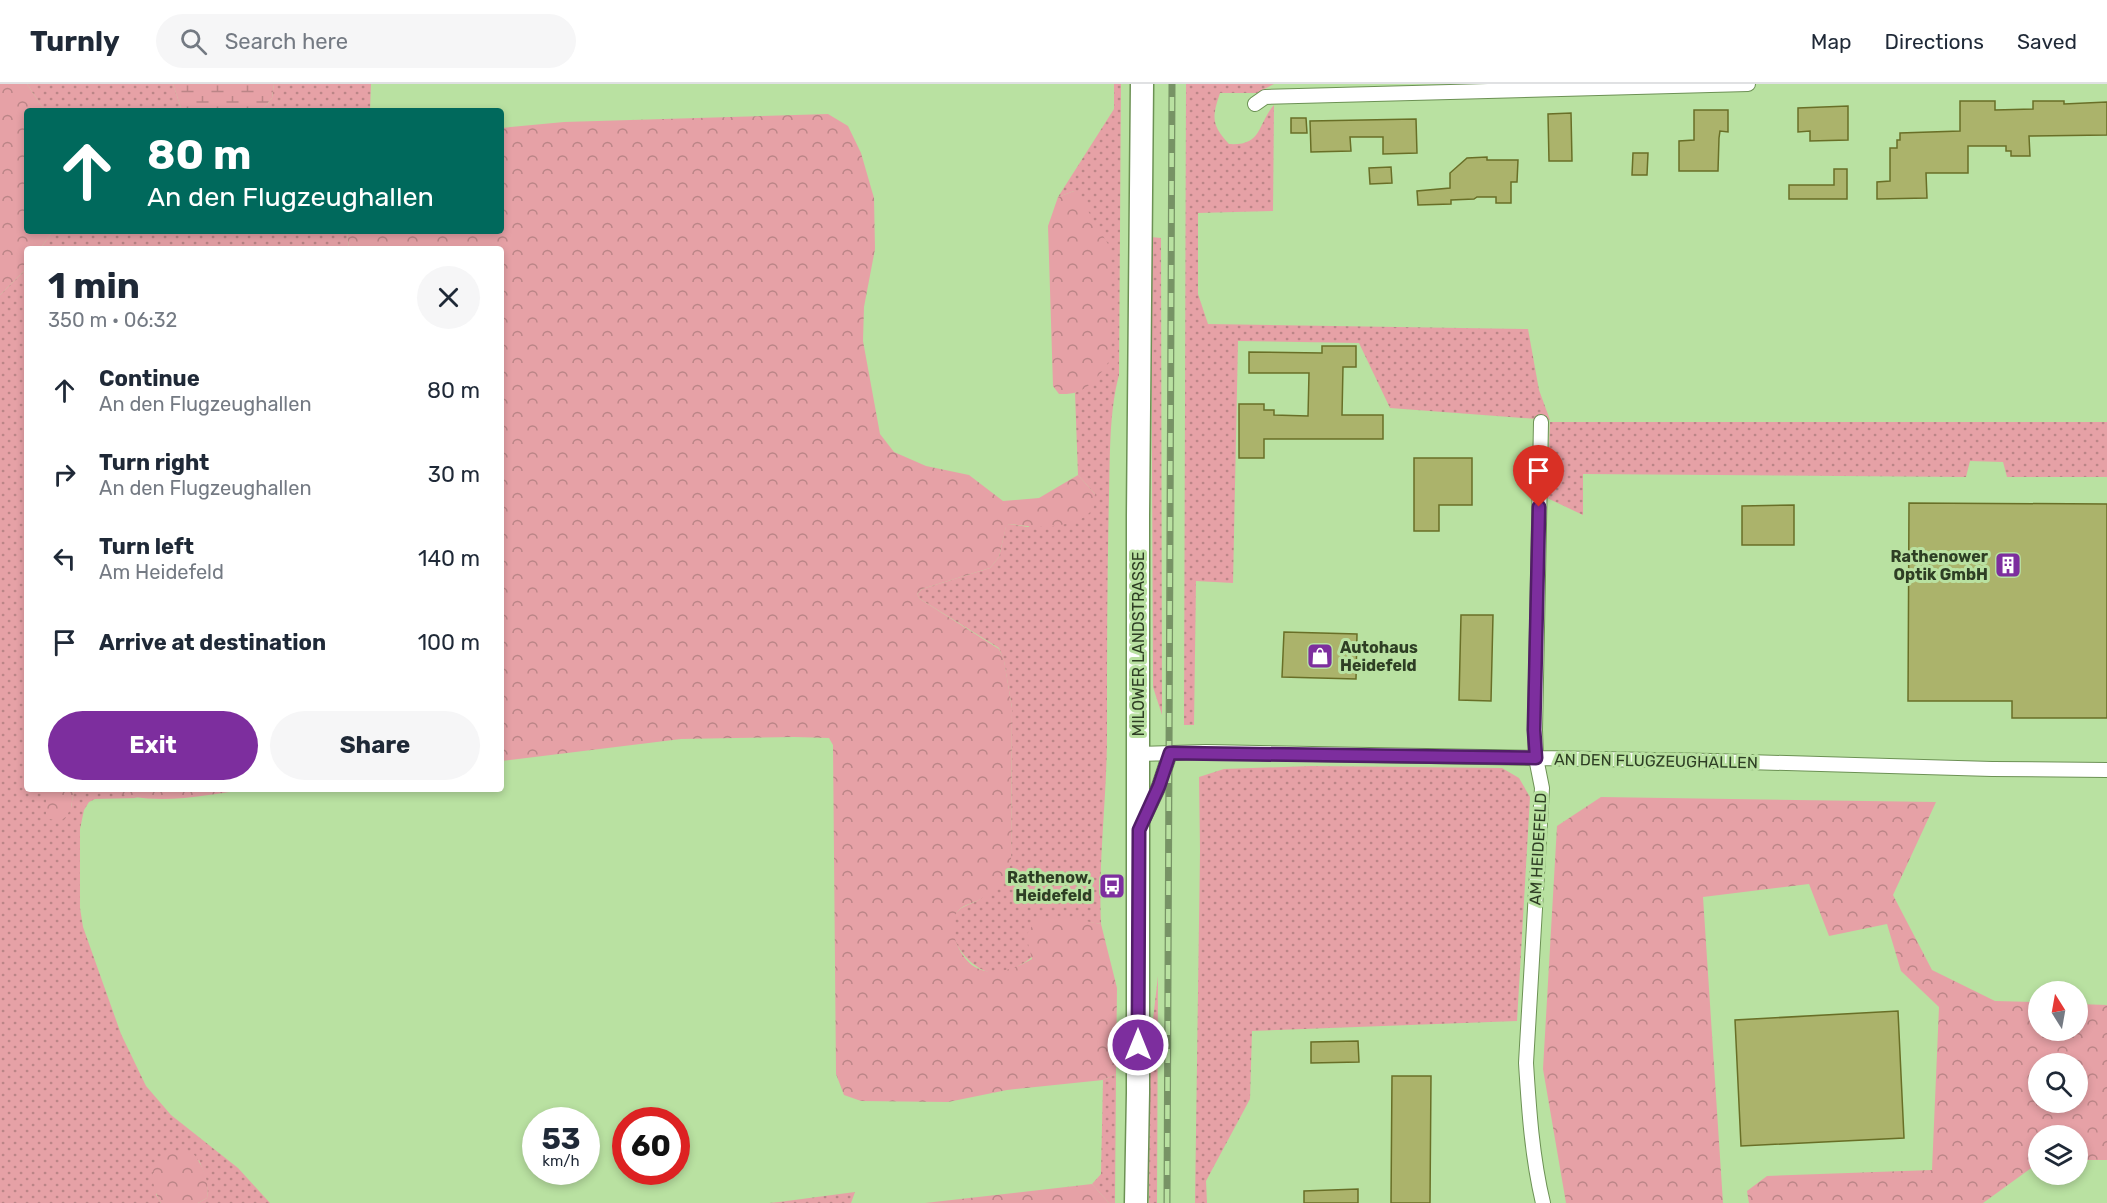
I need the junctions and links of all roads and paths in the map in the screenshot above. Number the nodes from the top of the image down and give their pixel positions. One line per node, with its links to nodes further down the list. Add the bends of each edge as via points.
1 (1142, 84): 6 (main road, MILOWER LANDSTRASSE)
2 (1748, 84): 3 (street, via 1265,97)
3 (1255, 104)
4 (1541, 422): 7 (street, AM HEIDEFELD)
5 (1170, 753): 6 (street, AN DEN FLUGZEUGHALLEN); 7 (street, AN DEN FLUGZEUGHALLEN); 9 (street)
6 (1139, 754): 9 (main road, MILOWER LANDSTRASSE)
7 (1536, 758): 8 (street, AN DEN FLUGZEUGHALLEN); 11 (street, AM HEIDEFELD, via 1542,788 1526,1063)
8 (2107, 770)
9 (1139, 830): 10 (main road, MILOWER LANDSTRASSE)
10 (1136, 1203)
11 (1543, 1203)

